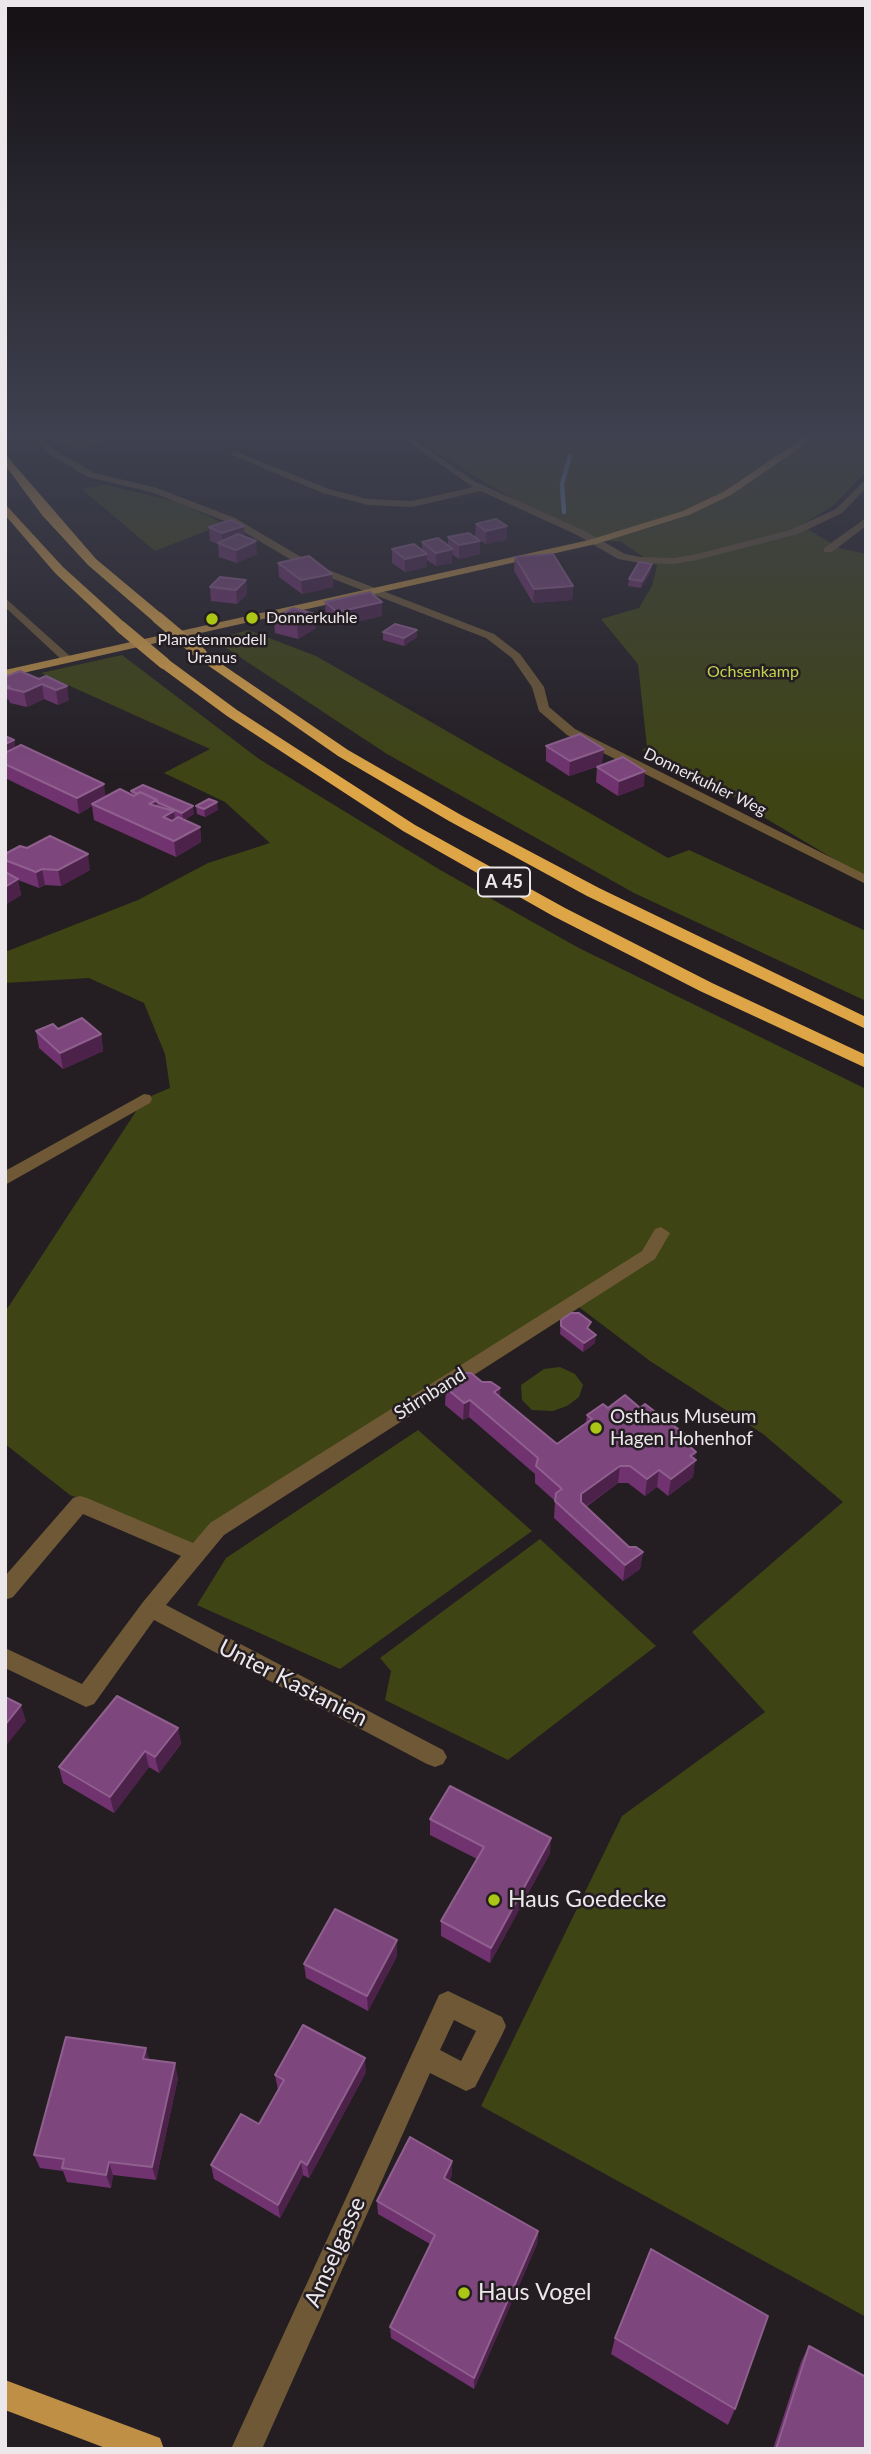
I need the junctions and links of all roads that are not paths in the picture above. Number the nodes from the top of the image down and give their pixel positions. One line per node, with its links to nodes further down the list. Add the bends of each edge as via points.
1 (40, 549): 13 (highway, A 45, bridge, via 164,663 409,828 559,912)
2 (80, 549): 12 (highway, A 45, bridge, via 201,654 343,753 593,892)
3 (279, 549): 7 (street, Donnerkuhler Weg, via 309,566)
4 (563, 549): 7 (main road)
5 (606, 549): 6 (street, via 656,562)
6 (726, 549)
7 (372, 591): 9 (main road); 11 (street, Donnerkuhler Weg, via 490,636 516,656 538,687 543,708 570,732)
8 (5, 601): 9 (street)
9 (66, 659): 10 (main road)
10 (5, 674)
11 (866, 880)
12 (866, 1024)
13 (866, 1062)
14 (144, 1099): 15 (street)
15 (5, 1179)
16 (661, 1233): 17 (street, Stirnband, via 649,1255 218,1529)
17 (195, 1553): 18 (street, via 80,1504); 19 (street, Stirnband)
18 (5, 1591)
19 (151, 1608): 20 (street, Stirnband, via 86,1697); 21 (street, Unter Kastanien)
20 (5, 1657)
21 (435, 1757)
22 (424, 2056): 26 (street, Amselgasse)
23 (5, 2395): 24 (main road)
24 (102, 2440): 25 (main road)
25 (149, 2449)
26 (246, 2449)

